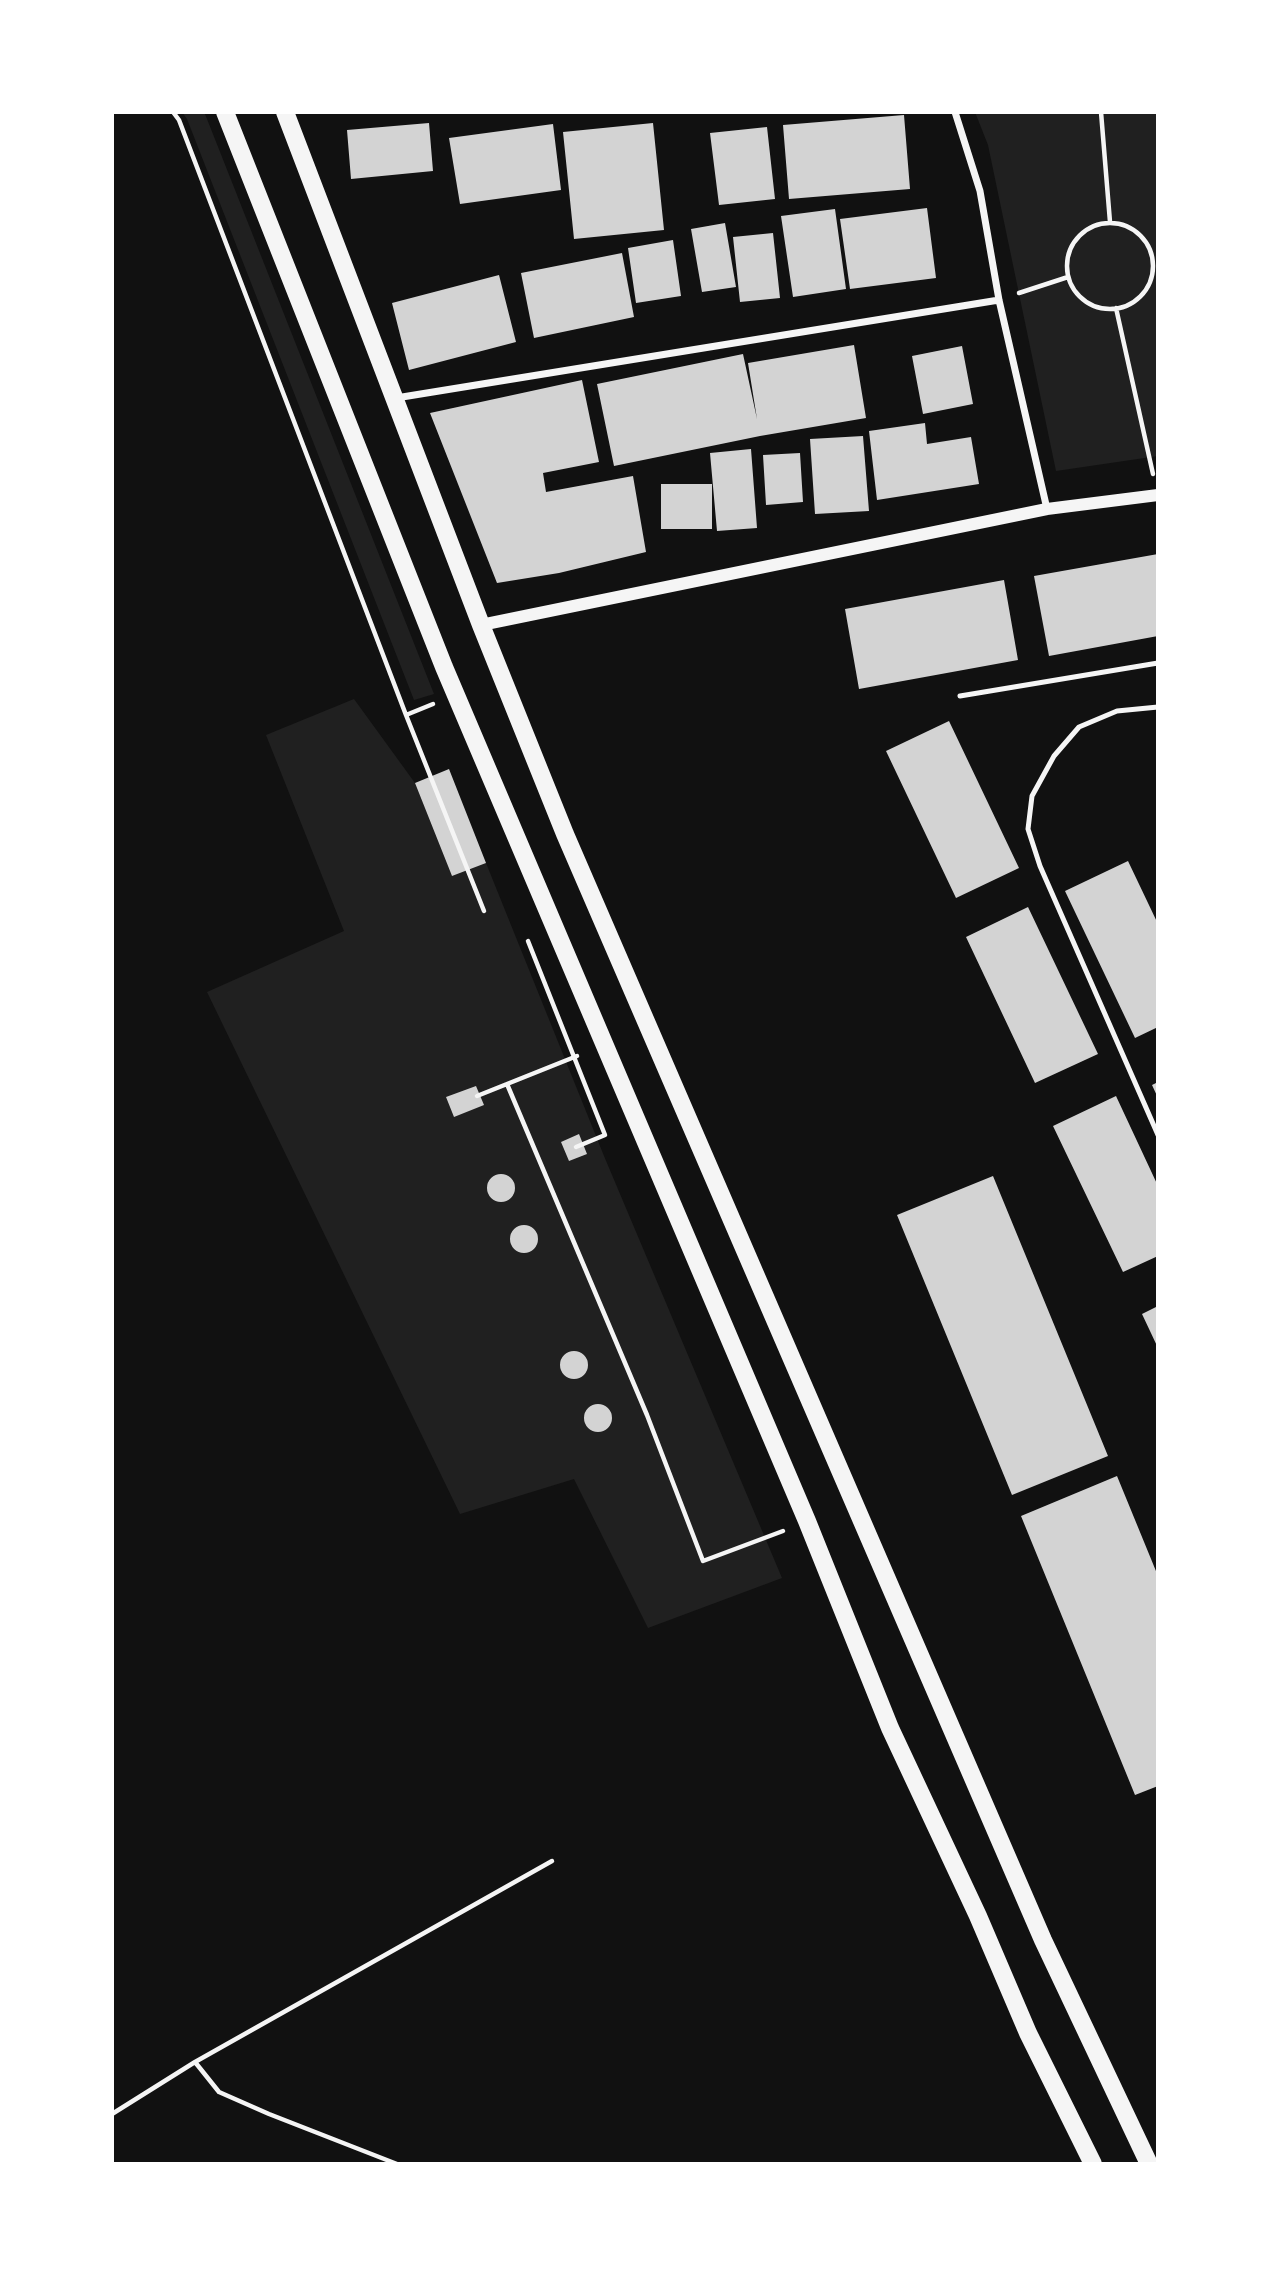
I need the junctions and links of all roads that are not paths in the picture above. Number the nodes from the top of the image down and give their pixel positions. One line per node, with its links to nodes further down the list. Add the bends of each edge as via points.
1 (225, 112): 13 (main road, via 456,696 807,1521 890,1728 1028,2033)
2 (285, 112): 5 (main road)
3 (956, 112): 4 (street, via 980,191)
4 (999, 300): 5 (street); 7 (street)
5 (395, 398): 8 (main road)
6 (1158, 495): 7 (street)
7 (1047, 509): 8 (street)
8 (481, 625): 14 (main road, via 565,834 1038,1927)
9 (1158, 663): 10 (lane)
10 (960, 696)
11 (1158, 707): 12 (lane, via 1117,711 1079,727 1054,756 1032,796 1028,829)
12 (1158, 1135)
13 (1093, 2164)
14 (1149, 2164)

